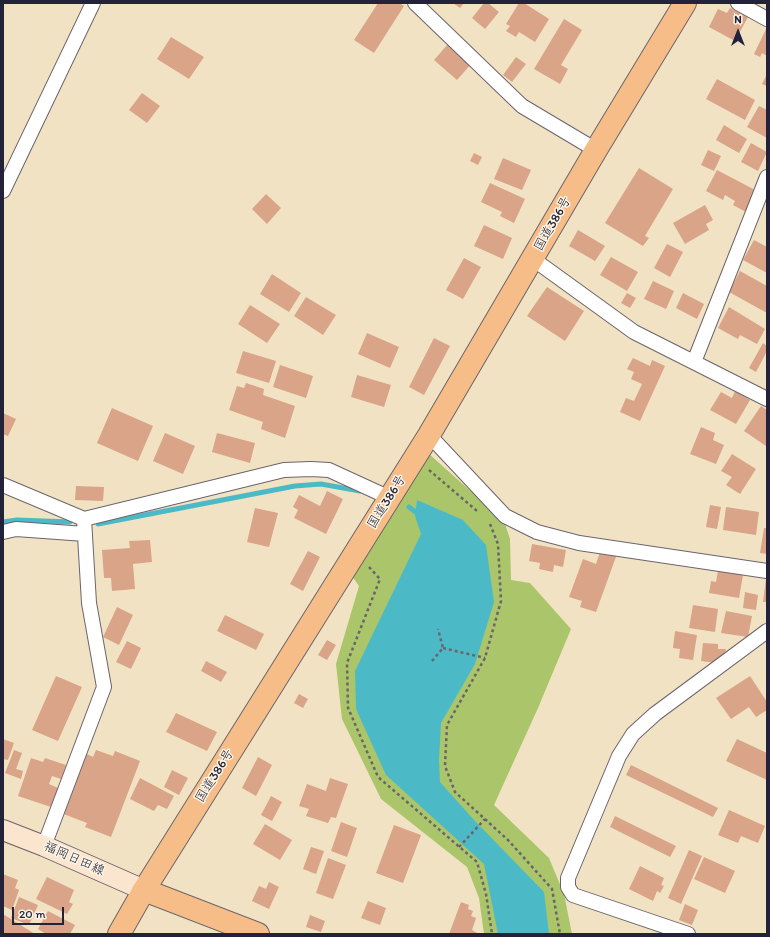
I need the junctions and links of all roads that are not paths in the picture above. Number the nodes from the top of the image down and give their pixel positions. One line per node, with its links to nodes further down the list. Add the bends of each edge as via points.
1 (93, 3): 8 (street)
2 (414, 3): 6 (street, via 522,106)
3 (685, 3): 6 (main road, 国道386号)
4 (738, 3): 5 (street)
5 (767, 20)
6 (596, 150): 9 (main road, 国道386号)
7 (767, 177): 10 (street)
8 (3, 191)
9 (533, 259): 10 (street, via 634,332); 12 (main road, 国道386号)
10 (694, 362): 11 (street)
11 (767, 399)
12 (429, 435): 14 (main road, 国道386号); 18 (street, via 505,516 531,529 579,543)
13 (3, 485): 15 (street)
14 (390, 498): 15 (street, via 329,470 284,470); 22 (main road, 国道386号)
15 (84, 519): 17 (street)
16 (3, 532): 17 (street, via 16,529)
17 (85, 534): 21 (street, via 89,603 104,687)
18 (767, 571)
19 (767, 631): 25 (street, via 633,734 619,756 568,878 568,887 573,895)
20 (3, 830): 21 (main road, 福岡日田線)
21 (44, 846): 22 (main road, 福岡日田線)
22 (144, 890): 23 (main road, 国道386号); 24 (main road)
23 (119, 934)
24 (258, 934)
25 (688, 934)

